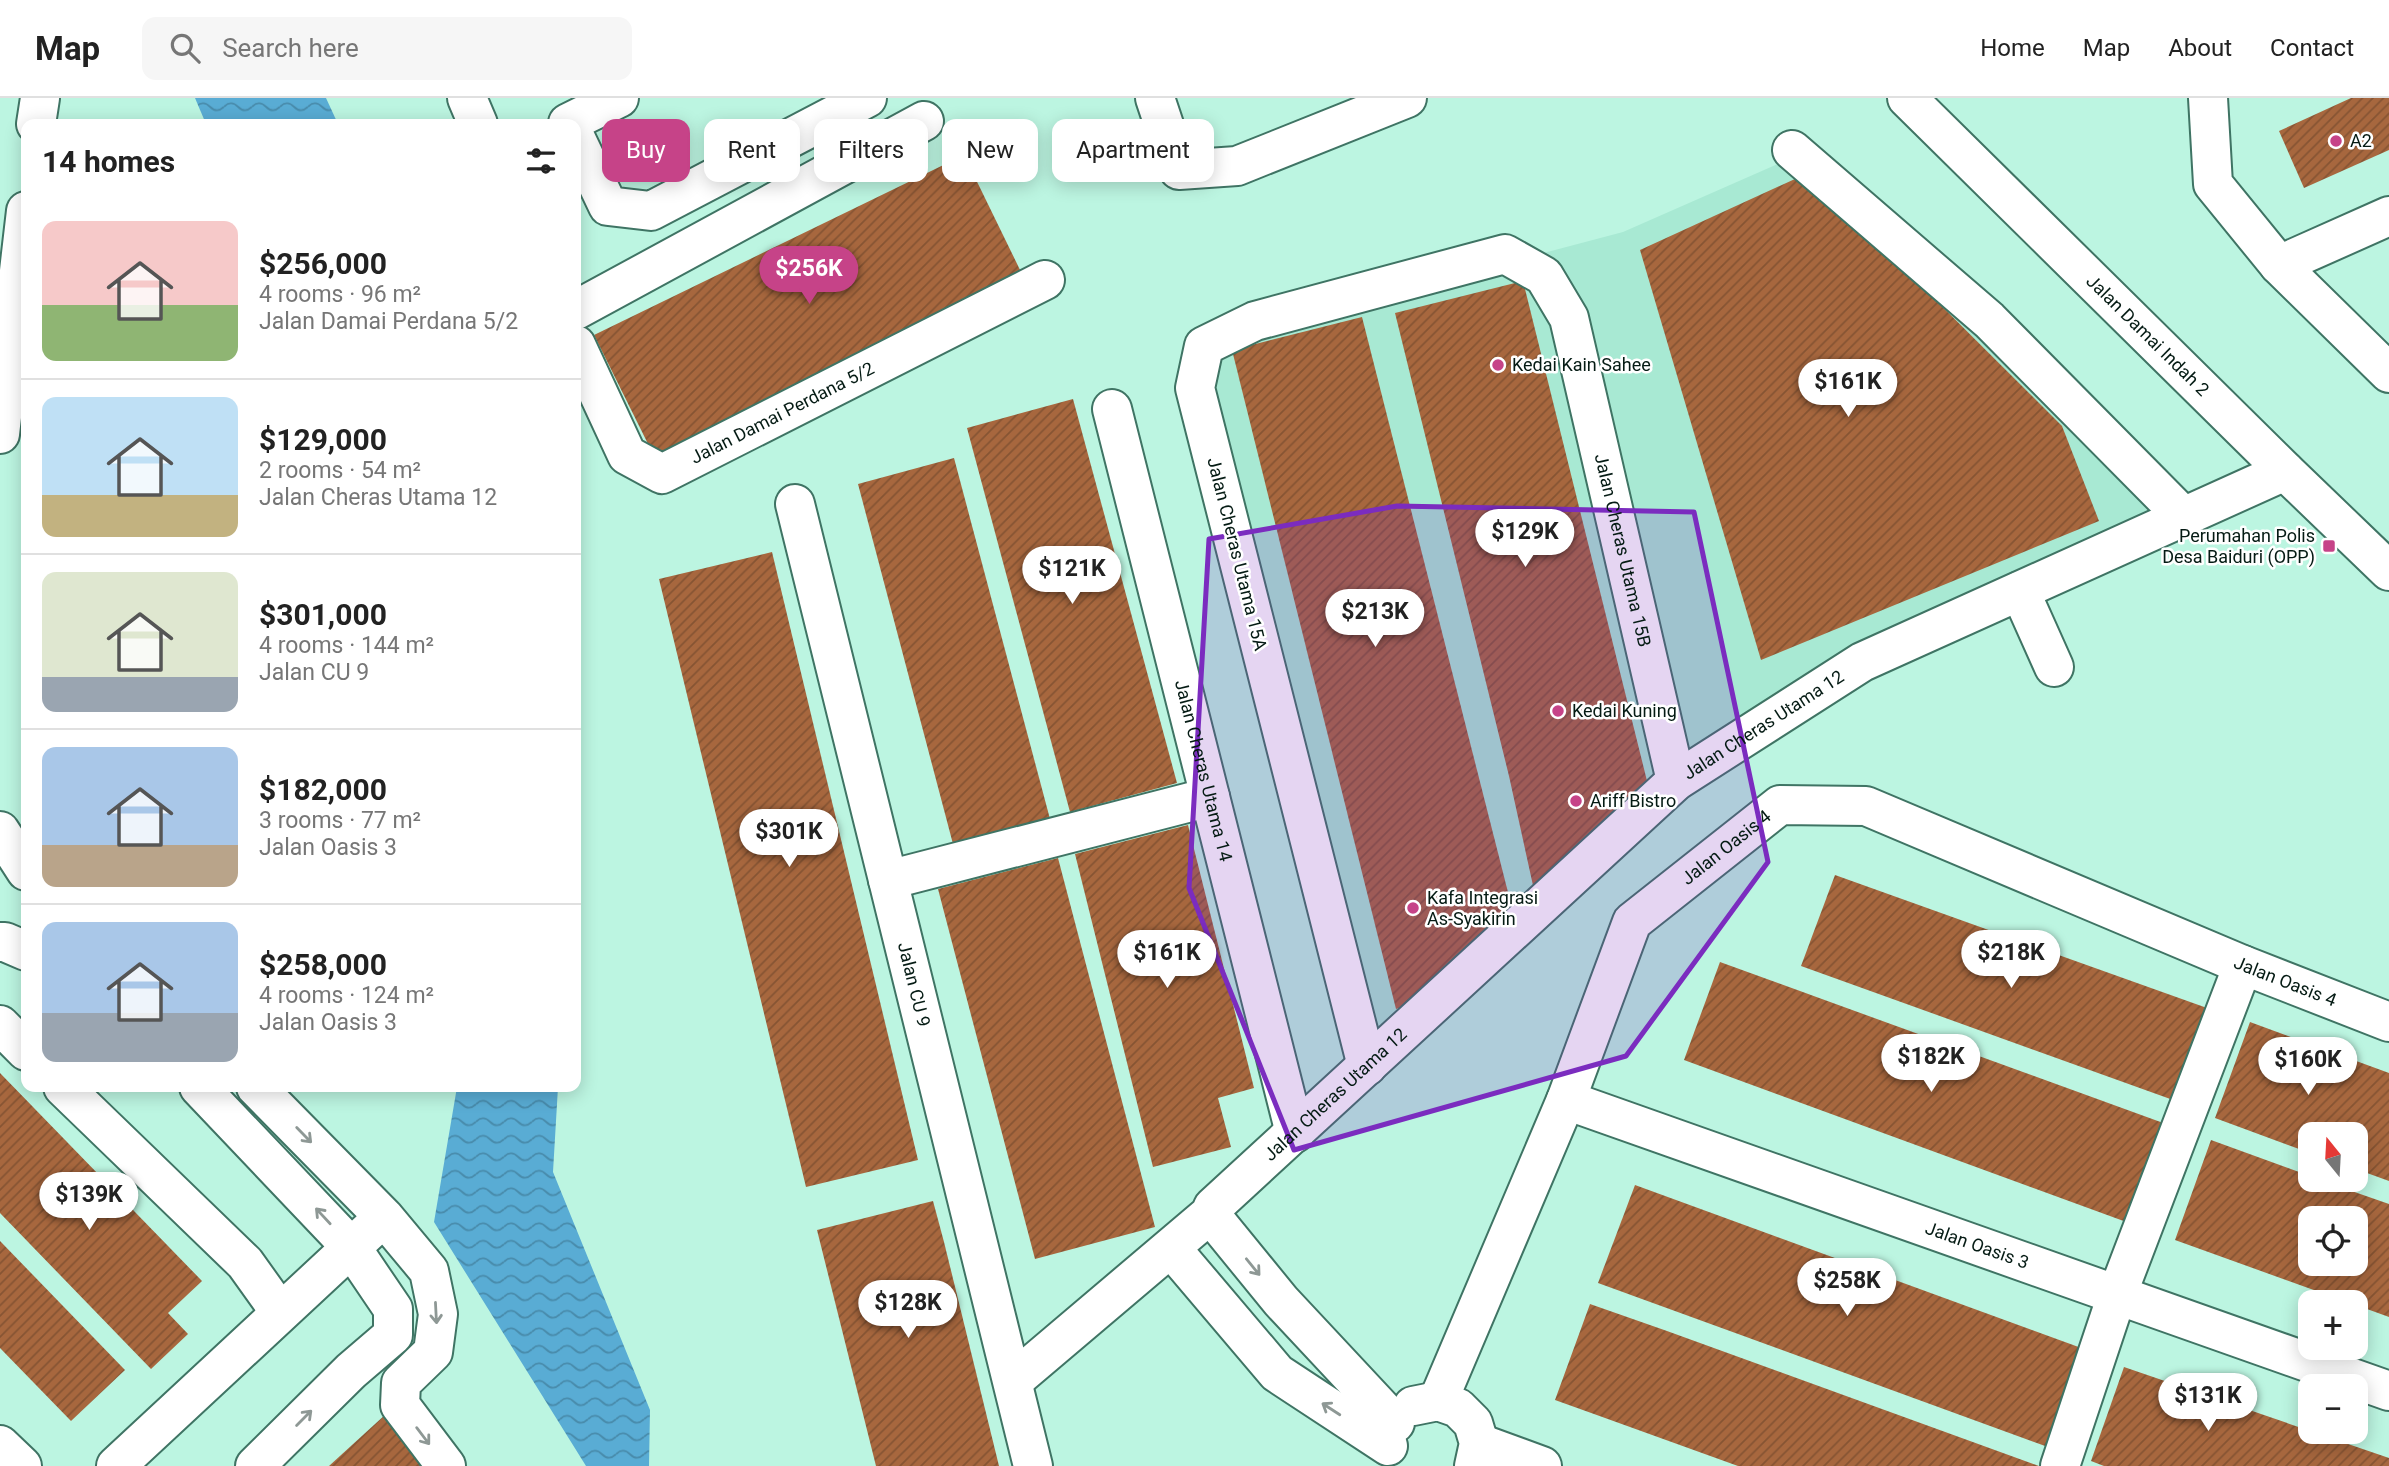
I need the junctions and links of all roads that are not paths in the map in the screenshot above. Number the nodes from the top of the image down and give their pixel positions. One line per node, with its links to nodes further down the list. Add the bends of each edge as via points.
1 (40, 98): 9 (street)
2 (467, 98): 10 (street)
3 (619, 98): 11 (street)
4 (867, 98): 12 (street, via 651,211 608,206)
5 (1155, 98): 6 (street, via 1179,170 1237,166)
6 (1407, 98)
7 (1908, 98): 25 (street, Jalan Damai Indah 2)
8 (2208, 98): 18 (street, via 2213,184)
9 (37, 119)
10 (476, 119)
11 (572, 119)
12 (581, 150)
13 (1792, 150): 27 (street, via 1989,320)
14 (814, 180): 20 (street)
15 (2389, 216): 18 (street)
16 (21, 254): 24 (street)
17 (1505, 254): 31 (street, Jalan Cheras Utama 15B, via 1545,276 1569,318); 40 (street, Jalan Cheras Utama 15A, via 1255,321 1204,346 1195,388)
18 (2279, 265): 22 (street)
19 (1045, 280): 21 (street, Jalan Damai Perdana 5/2, via 662,474 627,455)
20 (581, 307)
21 (581, 356)
22 (2389, 373)
23 (1112, 409): 32 (street, Jalan Cheras Utama 14)
24 (0, 433)
25 (2285, 471): 27 (street, Jalan Cheras Utama 12); 28 (street, Jalan Damai Indah 2)
26 (795, 504): 33 (street, Jalan CU 9)
27 (2184, 517): 29 (street, Jalan Cheras Utama 12)
28 (2384, 558)
29 (2020, 591): 30 (street); 31 (street, Jalan Cheras Utama 12, via 1862,662)
30 (2054, 667)
31 (1676, 781): 40 (street, Jalan Cheras Utama 12)
32 (1210, 797): 33 (street); 45 (street, Jalan Cheras Utama 14)
33 (888, 880): 52 (street, Jalan CU 9)
34 (0, 942): 35 (street)
35 (21, 949)
36 (2243, 965): 37 (street, Jalan Oasis 4); 44 (street, Jalan Oasis 4, via 1866,806 1780,805 1632,922); 50 (street)
37 (2389, 1022)
38 (0, 1025): 39 (street)
39 (21, 1046)
40 (1367, 1066): 45 (street, Jalan Cheras Utama 12)
41 (69, 1092): 51 (street, via 245,1263)
42 (204, 1092): 48 (street, one-way to 42)
43 (261, 1092): 47 (street, one-way to 47)
44 (1566, 1100): 50 (street, Jalan Oasis 3); 54 (street, Jalan Oasis 4)
45 (1295, 1133): 46 (street, Jalan Cheras Utama 12)
46 (1210, 1214): 49 (street, Jalan Cheras Utama 12); 56 (street, one-way to 56)
47 (384, 1217): 48 (street); 61 (street, one-way to 61, via 429,1271 438,1314 433,1352 401,1383 400,1405)
48 (351, 1247): 51 (street); 60 (street, one-way to 48, via 393,1335 393,1310)
49 (1171, 1248): 52 (street, Jalan Cheras Utama 12); 56 (street, one-way to 49, via 1277,1374)
50 (2117, 1295): 53 (street, Jalan Oasis 3); 64 (street)
51 (280, 1312): 59 (street)
52 (1013, 1381): 62 (street, Jalan CU 9)
53 (2389, 1391)
54 (1438, 1401): 56 (street, via 1413,1405); 57 (street, via 1458,1408 1473,1423)
55 (0, 1445): 58 (street)
56 (1392, 1445)
57 (1477, 1455): 63 (street)
58 (22, 1466)
59 (116, 1466)
60 (256, 1466)
61 (446, 1466)
62 (1033, 1466)
63 (1542, 1466)
64 (2060, 1466)

